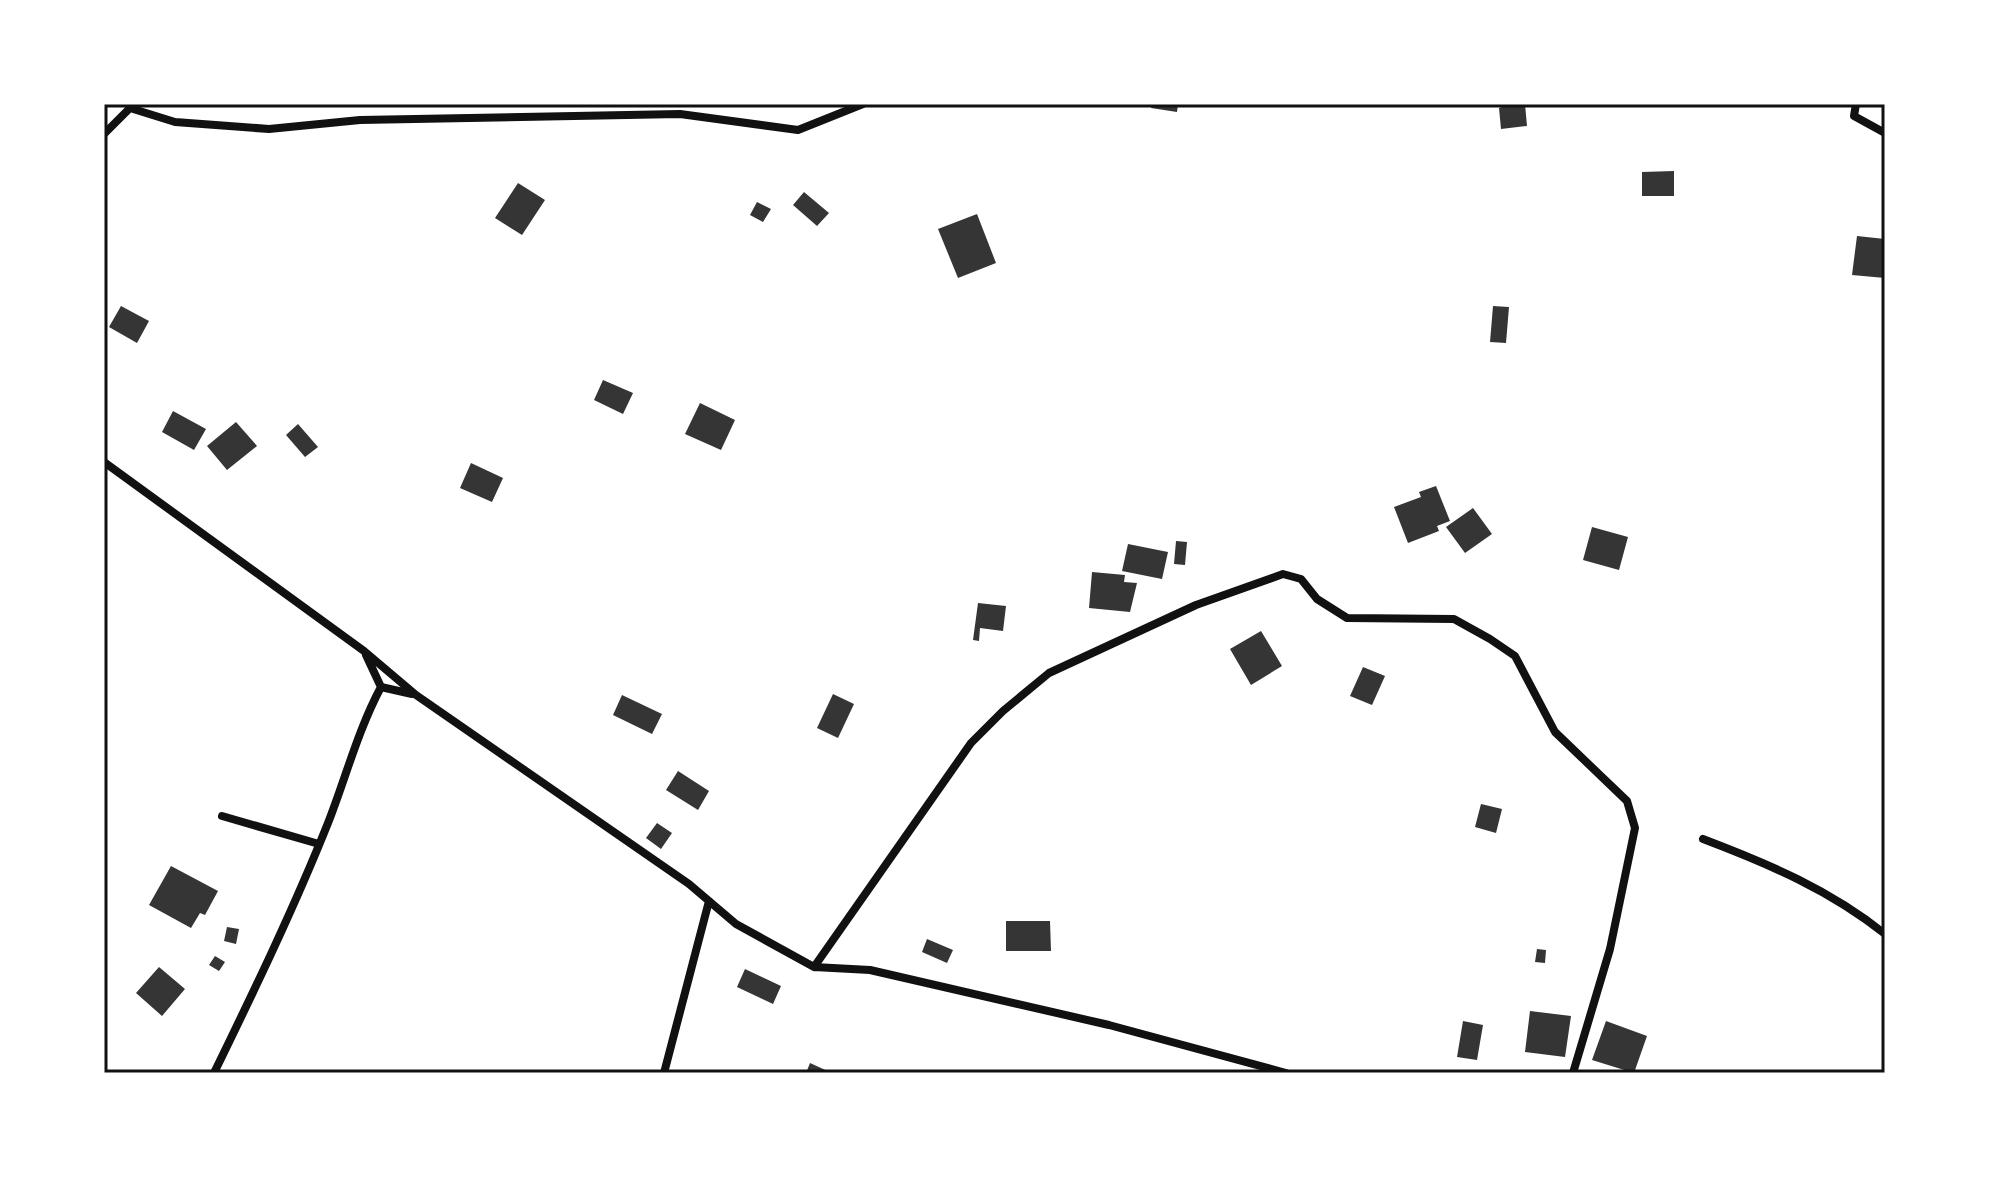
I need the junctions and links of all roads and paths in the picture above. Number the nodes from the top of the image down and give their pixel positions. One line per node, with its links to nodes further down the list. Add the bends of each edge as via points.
1 (863, 104): 3 (street, via 798,130 680,114 360,120 269,129 175,122)
2 (1856, 104): 4 (street, via 1854,116)
3 (133, 106): 5 (street)
4 (1885, 133)
5 (104, 134)
6 (104, 462): 7 (street)
7 (364, 651): 8 (street); 9 (street)
8 (381, 687): 9 (street); 12 (street)
9 (416, 695): 13 (street)
10 (222, 816): 12 (street)
11 (1703, 839): 14 (street, via 1782,869)
12 (319, 844): 16 (street)
13 (709, 901): 15 (street, via 736,924); 17 (street)
14 (1885, 934)
15 (814, 967): 18 (street, via 870,970 1109,1025); 19 (street, via 971,743 1003,711 1049,673 1196,605 1283,574 1301,579 1317,599 1347,618 1454,619 1490,639 1515,656 1555,732 1627,801 1635,828 1627,872)
16 (214, 1073)
17 (664, 1073)
18 (1286, 1073)
19 (1573, 1073)

